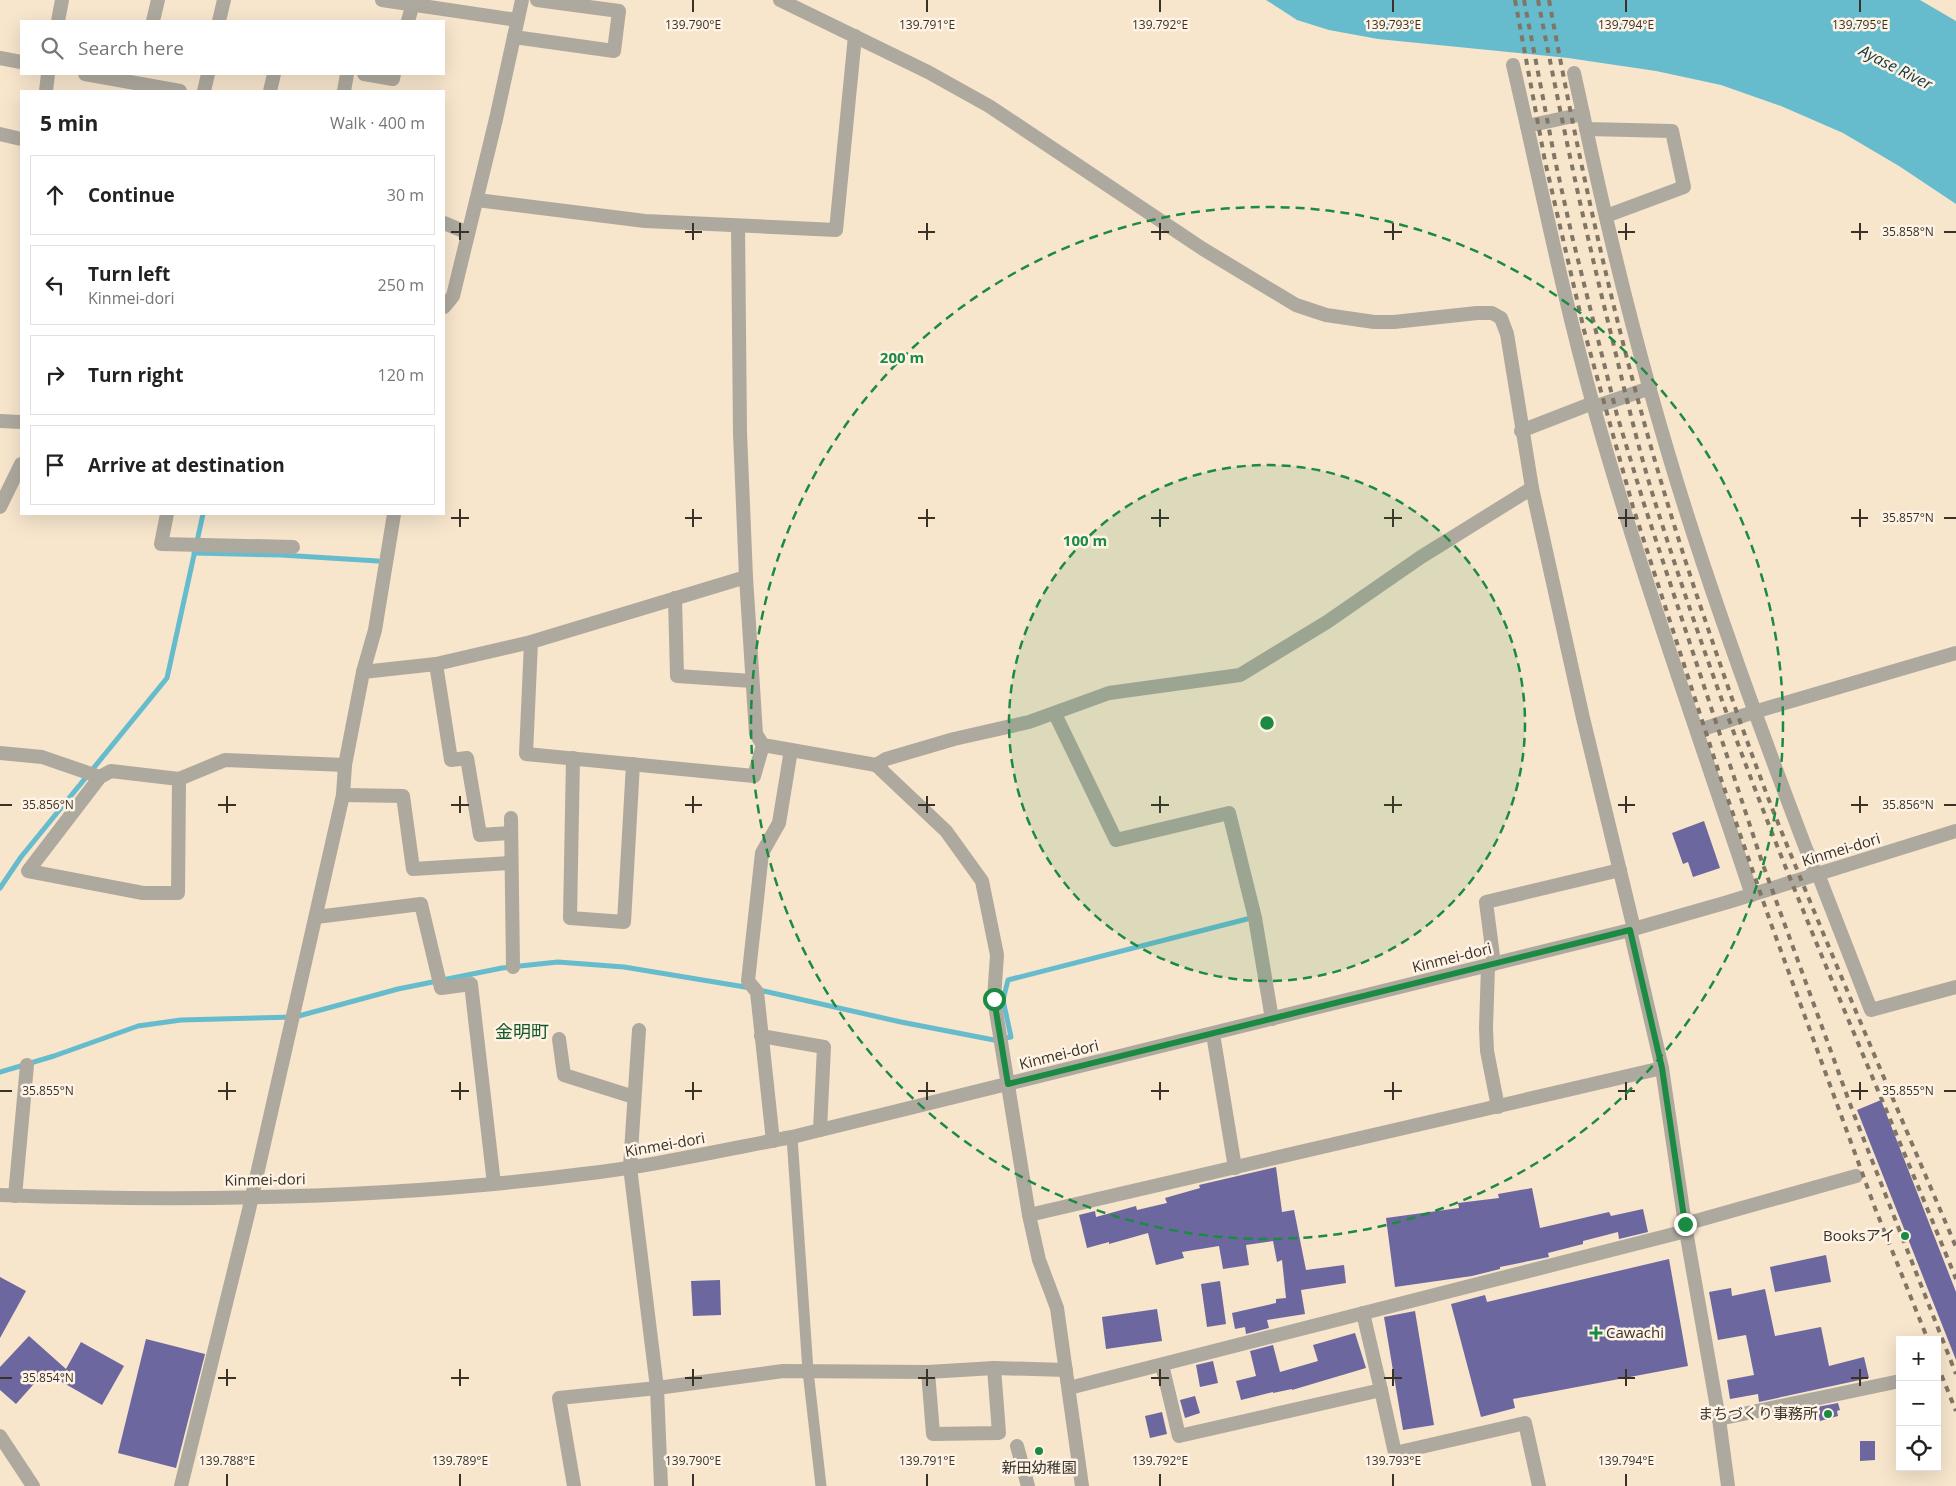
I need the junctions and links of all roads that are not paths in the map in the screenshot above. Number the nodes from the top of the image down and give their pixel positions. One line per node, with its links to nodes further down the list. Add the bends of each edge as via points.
1 (62, 0): 9 (street)
2 (158, 0): 10 (street)
3 (224, 0): 11 (street)
4 (382, 0): 8 (street)
5 (522, 0): 13 (street)
6 (536, 0): 15 (street, via 619,11 614,51)
7 (780, 0): 14 (street)
8 (414, 2): 12 (street); 13 (street)
9 (58, 20)
10 (153, 20)
11 (219, 20)
12 (408, 20)
13 (517, 20): 15 (street)
14 (855, 36): 41 (street, via 836,230); 48 (street, via 989,106 1203,249 1296,305 1326,315 1374,322 1476,313 1492,313 1501,318 1507,334)
15 (514, 37): 38 (street)
16 (0, 58): 17 (street)
17 (20, 62)
18 (1513, 65): 34 (street)
19 (1574, 73): 33 (street)
20 (48, 75): 28 (street)
21 (91, 75): 27 (street)
22 (208, 75): 30 (street)
23 (274, 75): 31 (street)
24 (347, 75): 32 (street)
25 (368, 75): 26 (street)
26 (392, 81)
27 (132, 82): 29 (street)
28 (46, 90)
29 (175, 90)
30 (204, 90)
31 (270, 90)
32 (344, 90)
33 (1583, 114): 34 (street); 35 (street)
34 (1527, 126): 45 (street)
35 (1586, 129): 39 (street); 39 (street, via 1672,131 1684,188)
36 (0, 134): 37 (street)
37 (20, 139)
38 (477, 200): 41 (street, via 645,221); 42 (street)
39 (1606, 216): 44 (street)
40 (445, 223): 42 (street)
41 (738, 226): 55 (street, via 740,433)
42 (468, 233): 43 (street, via 453,296)
43 (445, 306)
44 (1650, 388): 45 (street); 62 (street, via 1694,535)
45 (1594, 405): 48 (street); 64 (street, via 1655,608)
46 (0, 421): 47 (street)
47 (20, 422)
48 (1521, 431): 50 (street)
49 (20, 468): 51 (street)
50 (1532, 488): 63 (street, via 1240,675 1110,693); 79 (street)
51 (0, 506)
52 (167, 515): 54 (street, via 161,544)
53 (394, 515): 60 (street, via 374,630)
54 (293, 547)
55 (746, 577): 56 (street); 61 (street)
56 (675, 598): 57 (street); 61 (street, via 677,676)
57 (531, 642): 59 (street); 68 (street, via 526,754)
58 (1956, 653): 62 (street)
59 (436, 664): 60 (street); 77 (street, via 451,760 467,758 480,836)
60 (363, 672): 70 (street)
61 (752, 681): 65 (street, via 756,734)
62 (1754, 712): 64 (street); 80 (street)
63 (1055, 714): 71 (street, via 954,739 886,759); 87 (street, via 1116,840 1229,813 1256,918)
64 (1697, 731): 81 (street)
65 (763, 745): 66 (street); 69 (street, via 754,776)
66 (791, 750): 71 (street); 90 (street, via 779,824 762,853 748,981 757,992)
67 (0, 753): 72 (street, via 42,757)
68 (572, 758): 69 (street); 69 (street, via 570,918 624,922)
69 (633, 764)
70 (345, 765): 73 (street, via 225,760); 74 (street)
71 (876, 765): 94 (street, via 946,831 982,881 996,955 994,999)
72 (100, 777): 73 (street, via 111,771); 73 (street, via 28,871 143,893 178,892)
73 (179, 779)
74 (343, 795): 78 (street, via 404,796 413,869); 82 (street)
75 (510, 818): 77 (street)
76 (1956, 831): 80 (street, Kinmei-dori)
77 (511, 834): 78 (street)
78 (512, 863): 85 (street)
79 (1620, 870): 83 (street); 84 (street, via 1486,902)
80 (1817, 875): 81 (street, Kinmei-dori); 86 (street, via 1871,1010)
81 (1752, 895): 83 (street, Kinmei-dori)
82 (316, 917): 103 (street, via 421,904 441,988 471,984); 106 (street)
83 (1632, 929): 84 (street, Kinmei-dori); 93 (street)
84 (1491, 965): 87 (street, Kinmei-dori); 96 (street, via 1487,1051)
85 (513, 967)
86 (1956, 988)
87 (1272, 1019): 89 (street, Kinmei-dori)
88 (639, 1030): 95 (street)
89 (1213, 1034): 94 (street, Kinmei-dori); 101 (street)
90 (762, 1036): 97 (street, via 824,1048); 99 (street)
91 (559, 1039): 95 (street, via 564,1075)
92 (27, 1065): 105 (street)
93 (1662, 1068): 96 (street); 108 (street)
94 (1008, 1084): 97 (street, Kinmei-dori); 107 (street)
95 (634, 1097): 100 (street)
96 (1498, 1106): 101 (street)
97 (820, 1130): 98 (street, Kinmei-dori)
98 (792, 1138): 99 (street, Kinmei-dori); 113 (street)
99 (773, 1141): 100 (street, Kinmei-dori)
100 (630, 1167): 103 (street, Kinmei-dori); 116 (street)
101 (1235, 1168): 107 (street)
102 (1856, 1176): 108 (street)
103 (494, 1184): 106 (street, Kinmei-dori, via 409,1191)
104 (0, 1195): 105 (street, Kinmei-dori)
105 (15, 1196): 106 (street, Kinmei-dori)
106 (251, 1196): 123 (street)
107 (1029, 1215): 112 (street, via 1057,1308)
108 (1686, 1227): 109 (street); 119 (street)
109 (1363, 1313): 110 (street); 118 (street)
110 (1162, 1365): 117 (street); 118 (street, via 1179,1436)
111 (994, 1368): 112 (street); 114 (street); 114 (street, via 999,1432 933,1434)
112 (1066, 1370): 117 (street)
113 (808, 1371): 114 (street); 116 (street, via 774,1372); 126 (street)
114 (928, 1372)
115 (1896, 1382): 119 (street)
116 (657, 1388): 124 (street, via 558,1398); 125 (street)
117 (1069, 1388): 128 (street)
118 (1381, 1390): 129 (street, via 1395,1453 1525,1423)
119 (1719, 1418): 130 (street)
120 (0, 1436): 122 (street)
121 (1017, 1446): 127 (street)
122 (33, 1486)
123 (181, 1486)
124 (574, 1486)
125 (661, 1486)
126 (821, 1486)
127 (1028, 1486)
128 (1082, 1486)
129 (1539, 1486)
130 (1728, 1486)

